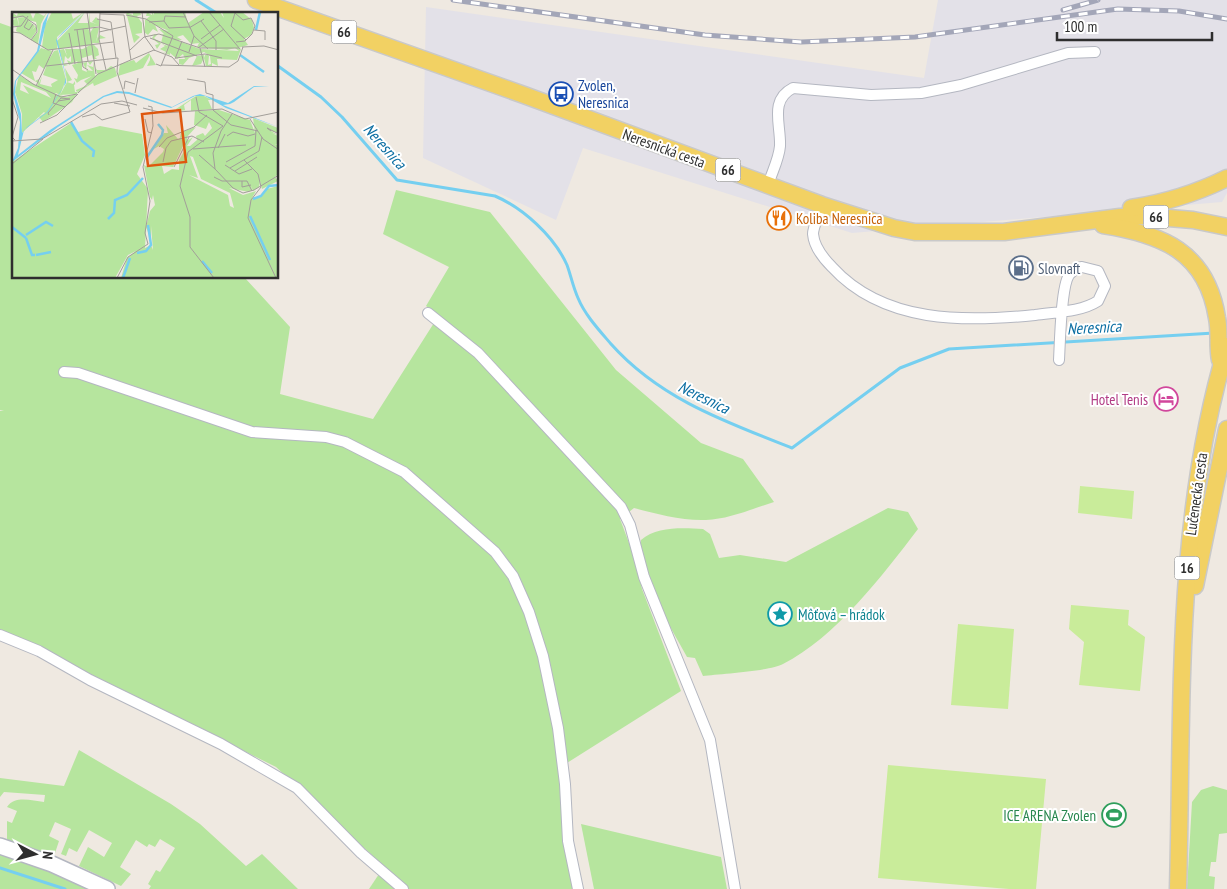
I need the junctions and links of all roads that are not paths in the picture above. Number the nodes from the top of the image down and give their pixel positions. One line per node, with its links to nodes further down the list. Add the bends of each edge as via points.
1 (256, 0): 4 (main road, Neresnická cesta / 66)
2 (1095, 52): 4 (street, via 1068,53 961,85 922,93 871,95 793,88 780,100 777,110 780,146)
3 (1227, 178): 6 (main road, via 1187,195 1152,205 1113,210)
4 (768, 185): 5 (main road, Neresnická cesta / 66)
5 (822, 205): 6 (main road, Neresnická cesta / 66, via 871,222 915,232 1004,232); 9 (street, via 813,233 819,251 850,284 884,302 904,310 950,319)
6 (1084, 222): 7 (main road, 66, via 1120,217 1167,217); 10 (main road, Lučenecká cesta, via 1150,234 1174,247 1207,284)
7 (1227, 227)
8 (428, 313): 20 (street, via 478,353 621,507 630,525 644,577 710,740)
9 (1063, 317): 9 (street, via 1066,286 1072,271 1082,267 1093,268 1102,275 1105,286 1102,297 1094,304); 11 (street)
10 (1223, 352): 15 (main road, Lučenecká cesta / 16, via 1196,483 1184,607)
11 (1058, 360)
12 (64, 372): 19 (street, via 78,373 252,432 326,437 345,442 404,472 495,552 513,576 529,612 542,656 558,728 568,841)
13 (1227, 429): 15 (main road, Lučenecká cesta / 16)
14 (0, 636): 18 (street, via 39,651 90,680 221,744 297,788 361,853)
15 (1184, 645): 21 (main road, Lučenecká cesta / 16)
16 (0, 846): 17 (street, via 52,864)
17 (107, 889)
18 (403, 889)
19 (578, 889)
20 (735, 889)
21 (1178, 889)

